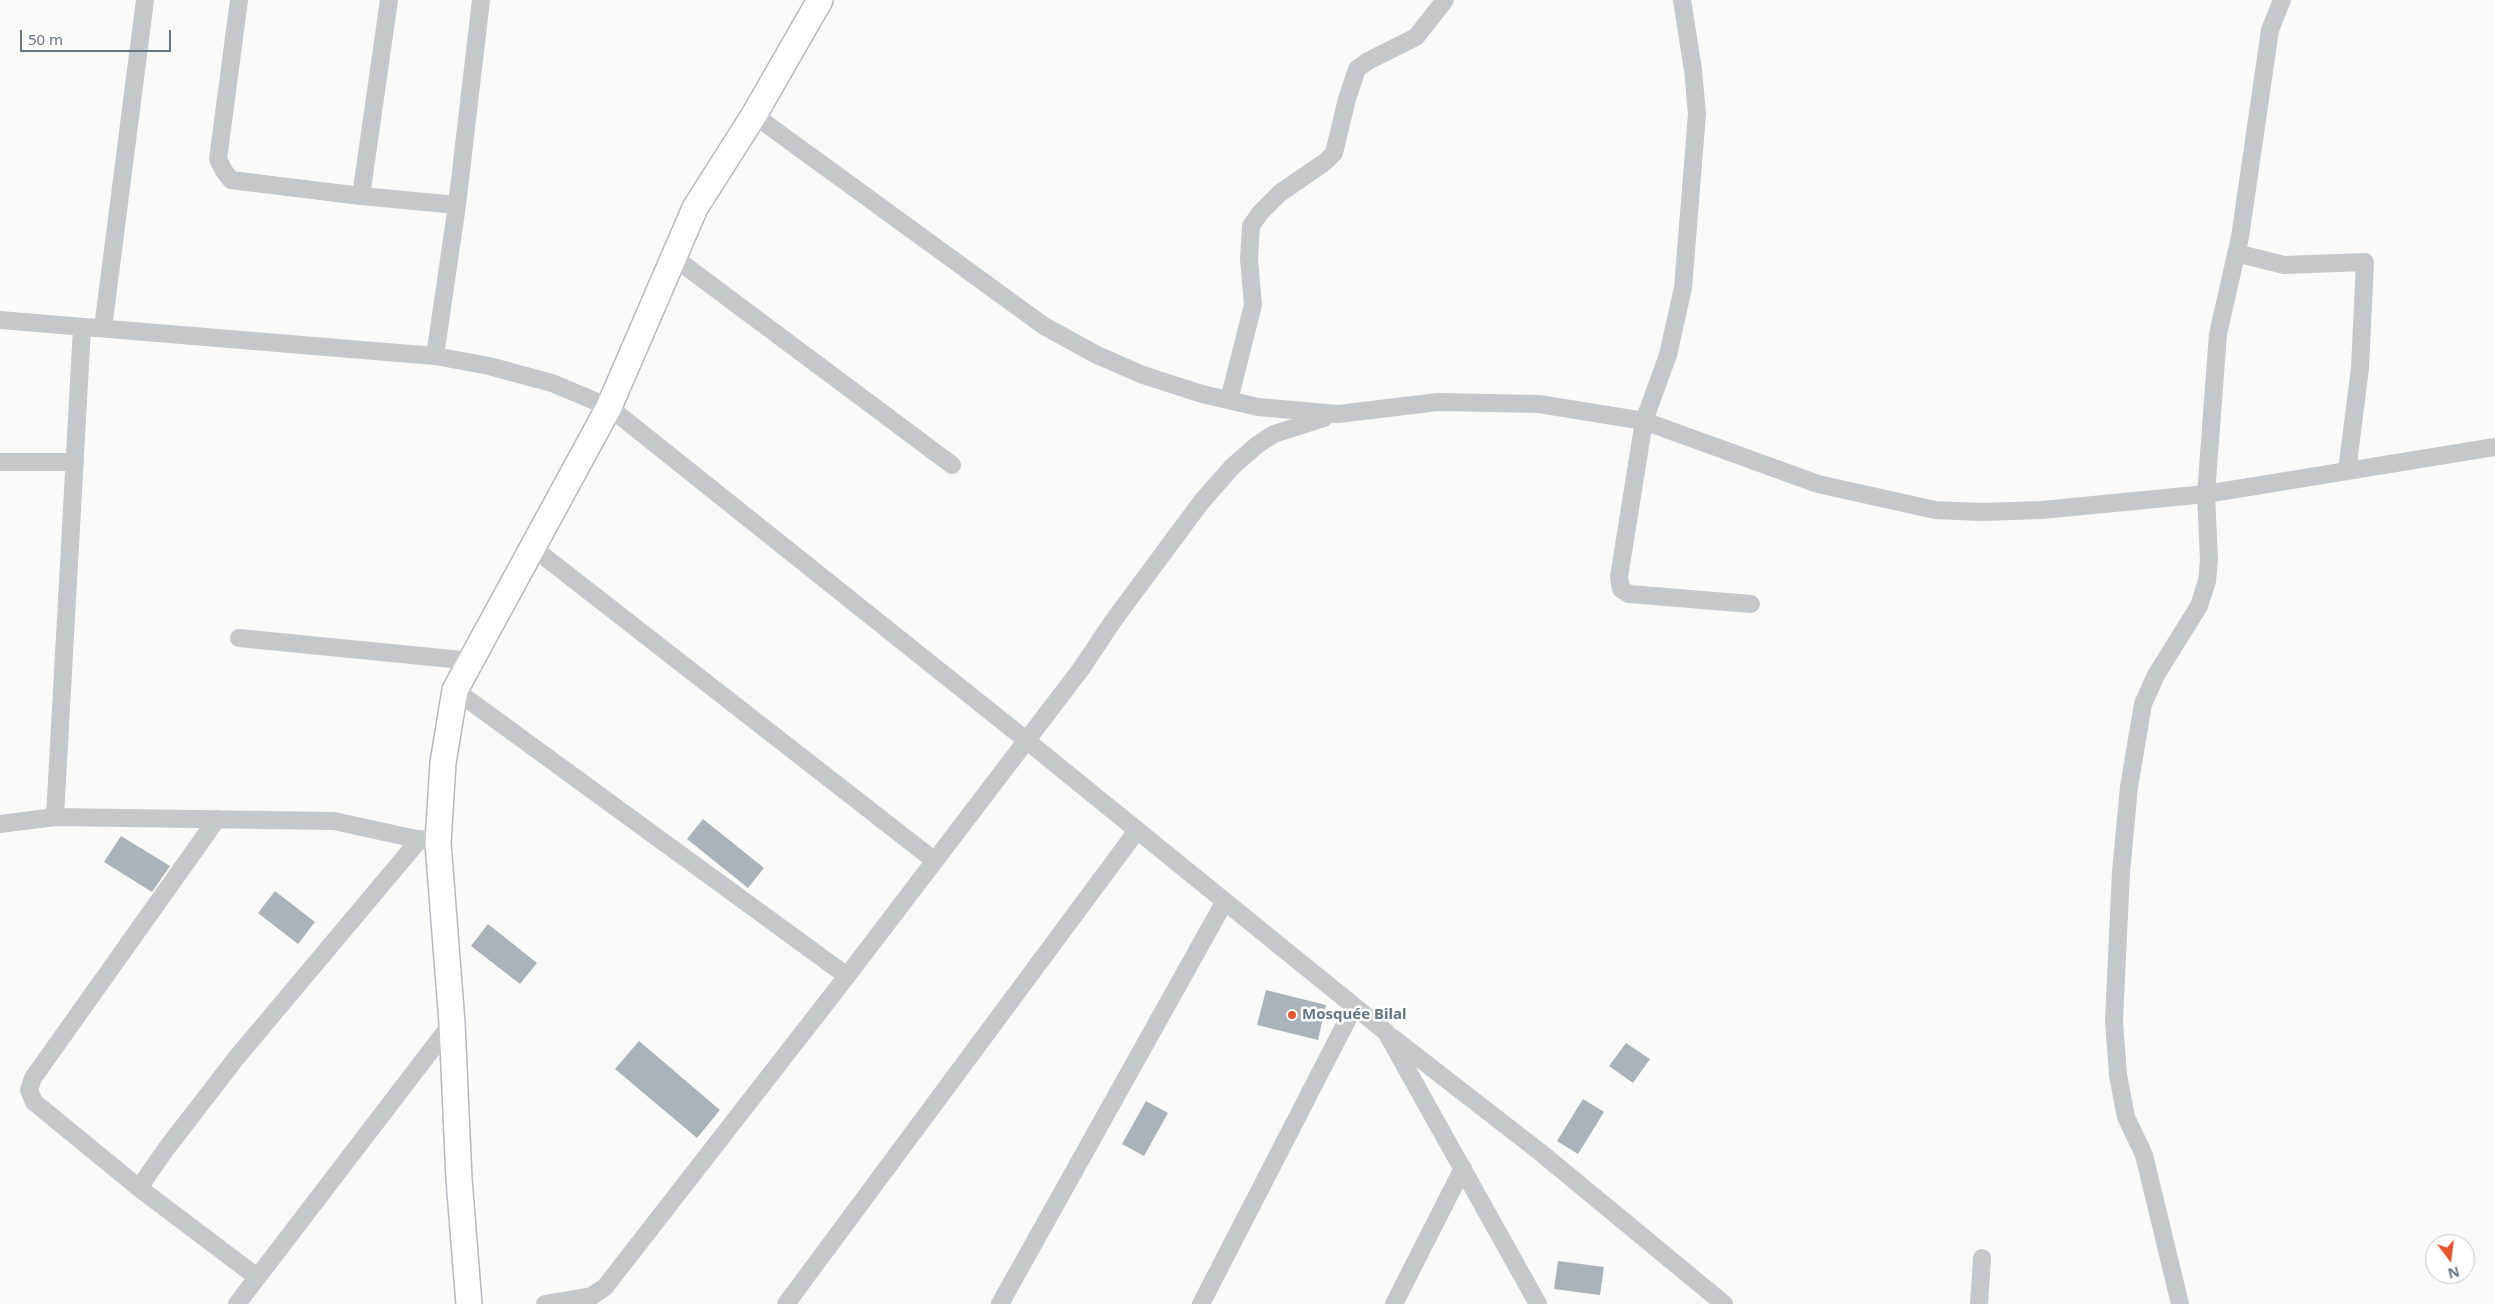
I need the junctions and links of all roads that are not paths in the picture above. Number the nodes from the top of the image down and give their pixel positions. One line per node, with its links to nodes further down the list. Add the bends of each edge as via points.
1 (145, 0): 16 (street)
2 (239, 0): 10 (street, via 218,159 224,172 231,180)
3 (388, 0): 10 (street)
4 (481, 0): 11 (street)
5 (820, 0): 9 (main road)
6 (1445, 0): 18 (street, via 1416,37 1357,69 1334,153 1280,194 1260,212 1251,226 1249,258 1253,305)
7 (1682, 0): 21 (street, via 1697,114 1683,288 1668,355)
8 (2282, 0): 12 (street, via 2270,30)
9 (754, 115): 13 (main road, via 694,208); 18 (street, via 1044,326 1143,375)
10 (361, 196): 11 (street)
11 (457, 205): 17 (street)
12 (2236, 253): 26 (street, via 2284,265 2365,262 2360,368); 27 (street, via 2218,334)
13 (672, 256): 19 (main road); 25 (street)
14 (0, 320): 15 (street)
15 (82, 328): 16 (street); 24 (street)
16 (103, 328): 17 (street)
17 (435, 356): 19 (street, via 552,383)
18 (1229, 400): 20 (street, via 1293,411)
19 (610, 406): 28 (main road); 33 (street)
20 (1338, 414): 21 (street, via 1438,402 1477,401 1539,404); 33 (street, via 1274,434 1233,466 1112,621 1081,669)
21 (1644, 421): 27 (street, via 1818,484 1935,510 2042,510); 29 (street, via 1619,576 1621,589 1629,594)
22 (2495, 447): 26 (street)
23 (0, 462): 24 (street)
24 (74, 462): 34 (street)
25 (952, 465)
26 (2347, 471): 27 (street)
27 (2206, 494): 59 (street, via 2209,560 2204,594 2156,675 2143,704 2139,723 2121,872 2115,1010 2115,1051 2126,1117 2144,1155)
28 (532, 547): 31 (main road); 39 (street)
29 (1751, 604)
30 (239, 638): 31 (street)
31 (472, 661): 32 (main road)
32 (455, 690): 38 (main road); 41 (street)
33 (1026, 740): 37 (street); 39 (street)
34 (55, 816): 35 (street); 36 (street)
35 (217, 819): 38 (street, via 334,820); 46 (street, via 33,1078 29,1090 34,1102)
36 (0, 824)
37 (1136, 832): 40 (street); 52 (street)
38 (429, 841): 43 (main road); 46 (street, via 237,1057)
39 (935, 861): 41 (street)
40 (1225, 901): 42 (street); 53 (street)
41 (847, 976): 51 (street, via 605,1287 592,1296)
42 (1354, 1007): 44 (street); 54 (street)
43 (452, 1023): 48 (street); 50 (main road)
44 (1386, 1032): 45 (street); 57 (street, via 1540,1152)
45 (1462, 1168): 55 (street); 56 (street)
46 (139, 1188): 48 (street)
47 (1982, 1258): 58 (street)
48 (257, 1277): 49 (street)
49 (237, 1304)
50 (469, 1304)
51 (545, 1304)
52 (786, 1304)
53 (1000, 1304)
54 (1201, 1304)
55 (1394, 1304)
56 (1538, 1304)
57 (1724, 1304)
58 (1979, 1304)
59 (2180, 1304)

